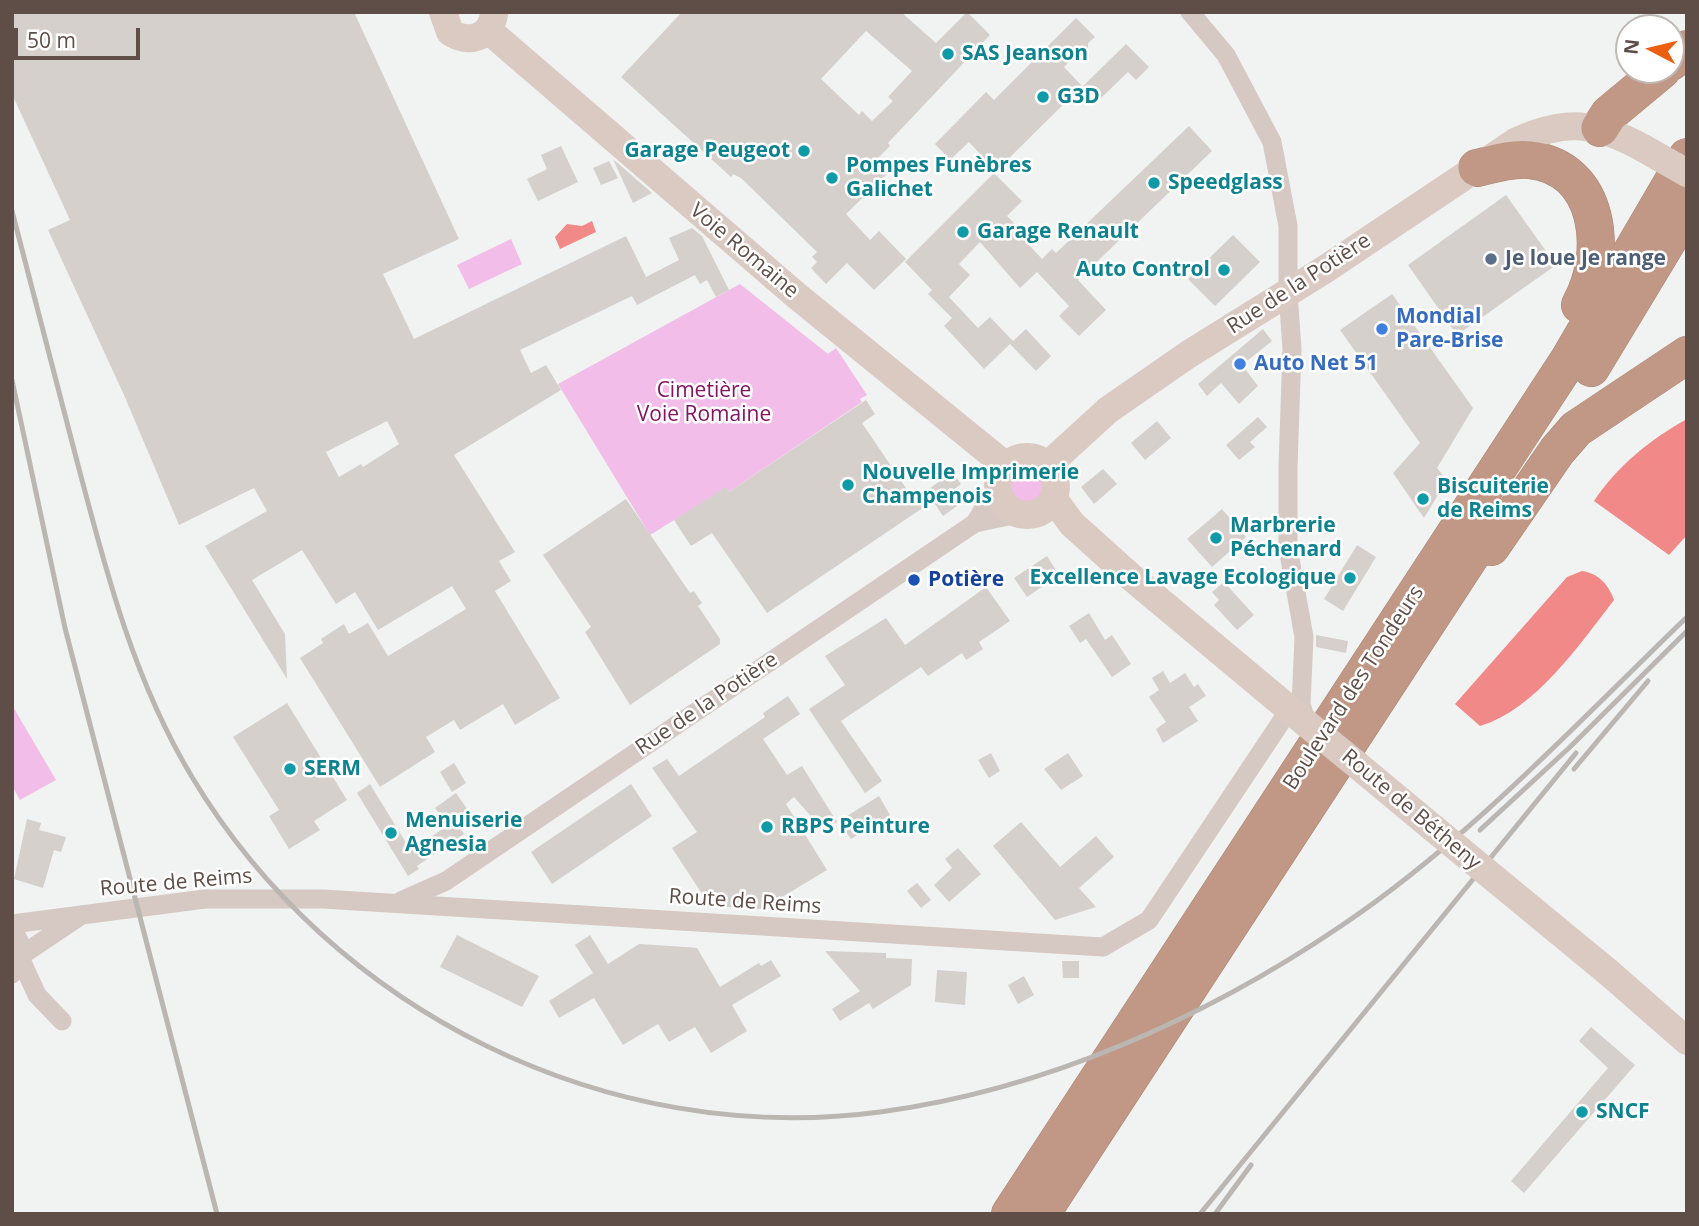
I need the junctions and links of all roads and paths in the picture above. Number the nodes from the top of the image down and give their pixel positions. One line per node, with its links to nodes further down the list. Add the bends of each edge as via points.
1 (443, 12): 3 (main road, via 445,24 457,36 474,38)
2 (1190, 12): 10 (street, via 1226,55 1272,142 1288,226)
3 (491, 21): 13 (main road, Voie Romaine)
4 (1645, 84): 5 (highway, via 1609,114)
5 (1582, 127): 7 (main road, Rue de la Potière, via 1544,129); 8 (main road, bridge, via 1643,148)
6 (1687, 157): 15 (highway, Boulevard des Tondeurs, via 1568,360)
7 (1477, 168): 10 (main road, Rue de la Potière); 15 (highway, via 1528,159 1552,165 1576,183 1590,207 1598,254 1592,284)
8 (1687, 173)
9 (1687, 209): 17 (highway, Boulevard des Tondeurs)
10 (1288, 293): 12 (main road, Rue de la Potière, via 1108,411); 18 (street, via 1293,349 1288,548 1304,637)
11 (1687, 355): 17 (highway, via 1576,429 1476,569)
12 (1048, 465): 13 (main road, via 1022,456); 14 (main road, via 1056,481)
13 (1001, 476): 14 (main road, via 1005,506); 16 (street, Rue de la Potière)
14 (1036, 508): 16 (street); 18 (main road, Route de Bétheny, via 1072,524)
15 (1462, 522): 30 (highway, Boulevard des Tondeurs)
16 (975, 523): 19 (street, Rue de la Potière)
17 (1426, 625): 31 (highway, Boulevard des Tondeurs)
18 (1298, 717): 21 (street, Route de Reims, via 1149,920 1102,947); 29 (main road, Route de Bétheny, bridge)
19 (446, 881): 20 (street, Rue de la Potière); 21 (street)
20 (400, 901): 21 (street, Route de Reims); 22 (street, Route de Reims, via 205,899)
21 (448, 906)
22 (81, 916): 23 (street, Route de Reims); 25 (street, Route de Reims)
23 (12, 924)
24 (12, 930): 25 (street, via 21,945)
25 (19, 963): 27 (street)
26 (12, 986): 27 (street)
27 (37, 995): 28 (street)
28 (62, 1021)
29 (1687, 1041)
30 (1010, 1214)
31 (1041, 1214)

